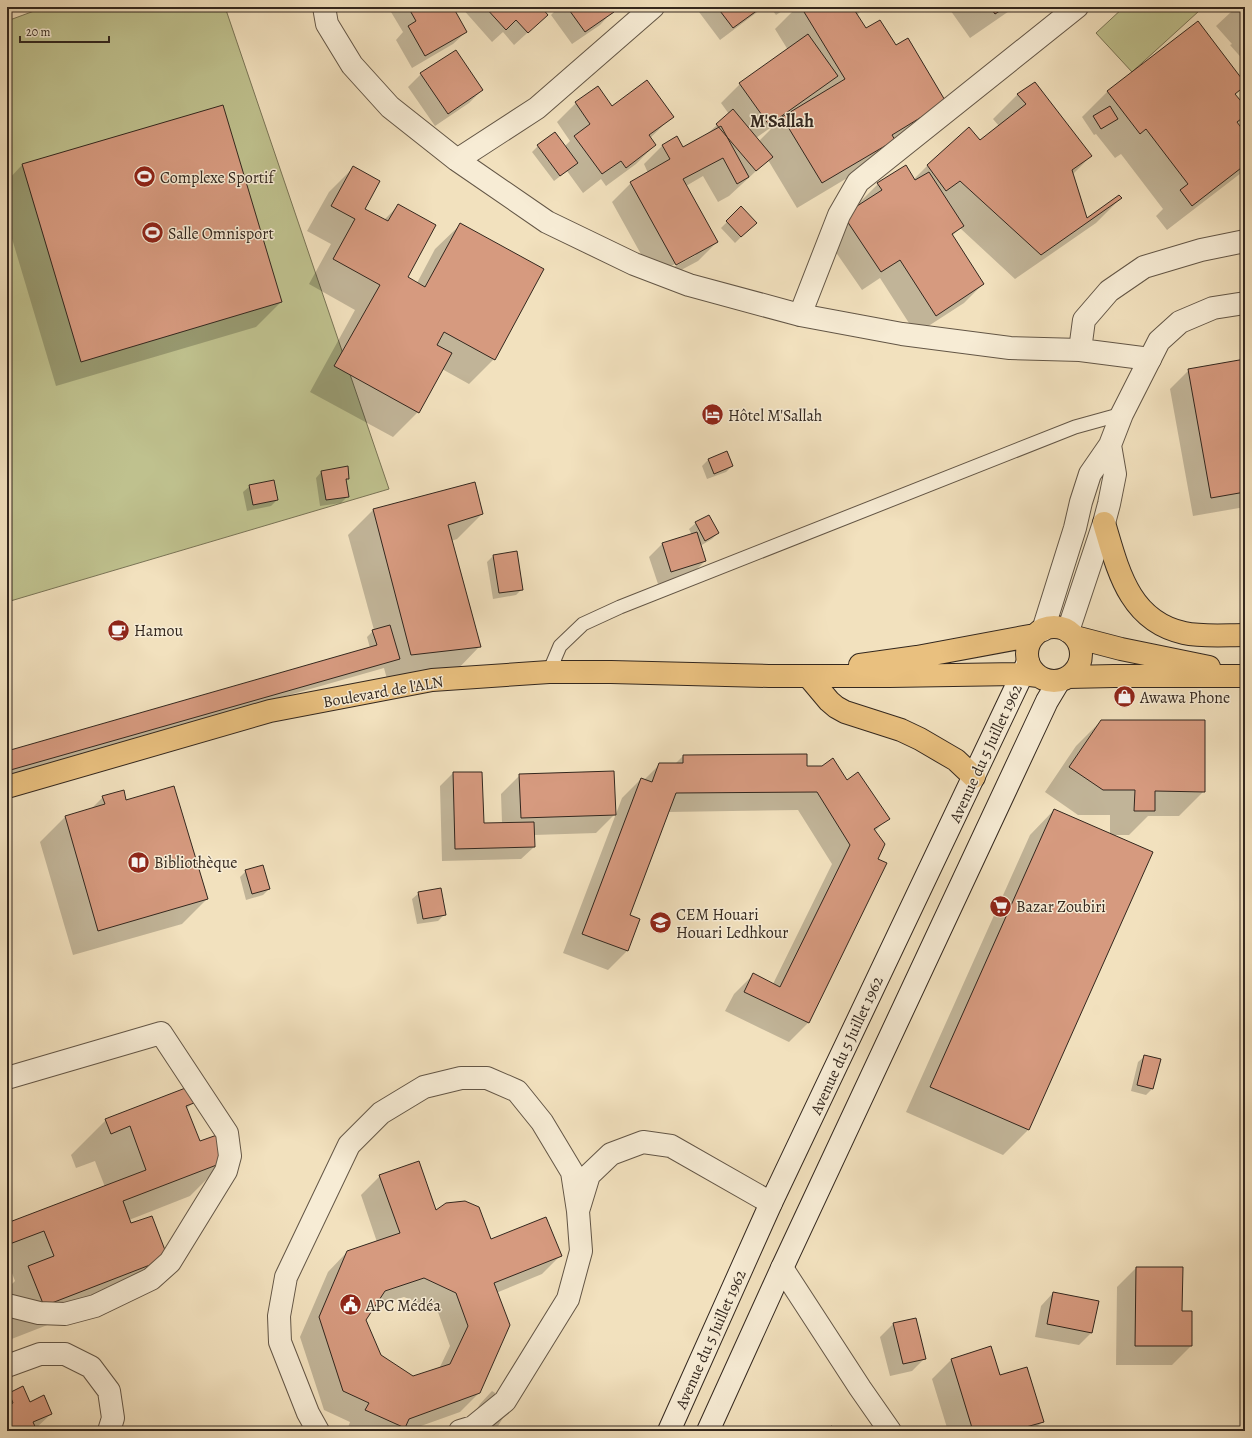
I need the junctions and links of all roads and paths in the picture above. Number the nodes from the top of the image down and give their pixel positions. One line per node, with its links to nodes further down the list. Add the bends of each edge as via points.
1 (324, 7): 4 (street, via 327,24 352,65 390,107)
2 (653, 7): 4 (street, via 537,108)
3 (1077, 7): 7 (street, via 858,182 839,215)
4 (457, 160): 7 (street, via 547,222 634,264 688,285)
5 (1245, 242): 8 (street, via 1201,250 1144,267 1109,291 1084,320)
6 (1245, 303): 9 (street, via 1213,308 1180,322 1159,341)
7 (800, 315): 8 (street, via 909,335 1010,348)
8 (1080, 350): 9 (street)
9 (1150, 359): 10 (street)
10 (1122, 414): 11 (street); 17 (lane, via 1075,427 620,607 583,624 560,646)
11 (1110, 445): 12 (street, via 1115,474); 13 (street, via 1090,474 1075,528)
12 (1104, 523): 14 (street); 15 (main road, via 1129,594 1144,612 1163,626 1184,633)
13 (1039, 632): 14 (main road, via 1051,627); 16 (main road, via 1029,643); 19 (main road, via 917,657)
14 (1072, 634): 18 (main road, via 1120,649); 21 (main road, via 1080,648 1081,659 1076,670)
15 (1245, 635)
16 (1029, 671): 20 (main road); 21 (main road, via 1048,681); 22 (street, Avenue du 5 Juillet 1962)
17 (549, 672): 19 (main road, Boulevard de l'ALN); 23 (main road, Boulevard de l'ALN, via 432,680 270,711)
18 (1245, 675): 21 (main road)
19 (769, 676): 20 (main road)
20 (808, 676): 22 (main road, via 836,707 920,738 956,760)
21 (1063, 679): 27 (street, via 1040,715)
22 (974, 777): 25 (street, Avenue du 5 Juillet 1962)
23 (7, 787)
24 (7, 1078): 28 (street, via 161,1033 227,1133 230,1156 226,1171 170,1262 151,1279 95,1306 65,1314 39,1313)
25 (771, 1203): 26 (street, via 671,1146 643,1142 612,1154 589,1175); 33 (street, Avenue du 5 Juillet 1962)
26 (578, 1211): 31 (street, via 572,1172 542,1122 517,1091 487,1078 461,1078 424,1087 381,1113 349,1145 286,1277 278,1316 280,1342 308,1413); 32 (street, via 581,1251 568,1300 505,1401 473,1426)
27 (782, 1268): 34 (street); 35 (street)
28 (7, 1306)
29 (7, 1366): 30 (street, via 40,1354 65,1354 91,1367 109,1391 113,1418)
30 (109, 1431)
31 (318, 1431)
32 (460, 1431)
33 (669, 1431)
34 (708, 1431)
35 (890, 1431)

